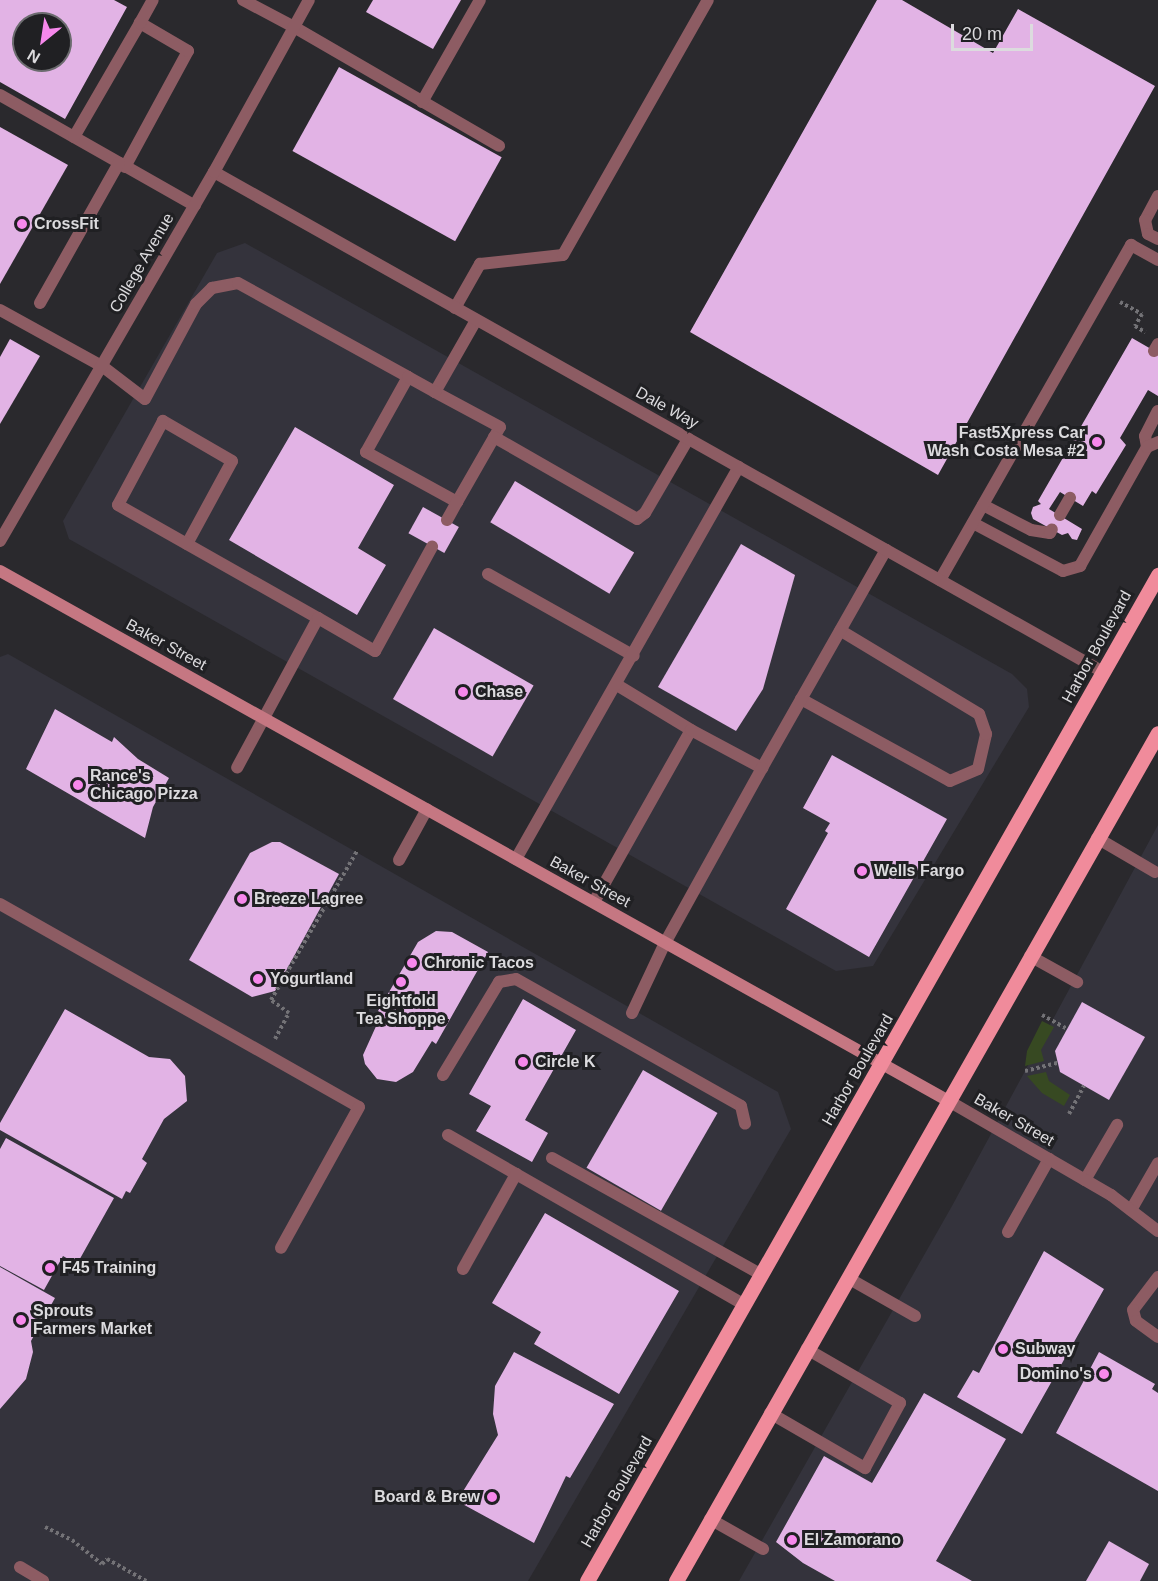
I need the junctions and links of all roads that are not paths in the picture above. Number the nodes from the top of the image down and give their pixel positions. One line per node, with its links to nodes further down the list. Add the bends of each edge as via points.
1 (153, 0): 6 (street)
2 (243, 0): 7 (street)
3 (309, 0): 7 (street, College Avenue)
4 (480, 0): 9 (street)
5 (708, 0): 19 (street, via 563,255 480,264)
6 (140, 23): 10 (street); 12 (street, via 188,51)
7 (294, 27): 9 (street); 13 (street, College Avenue)
8 (0, 95): 10 (street)
9 (423, 102): 11 (street)
10 (74, 137): 12 (street)
11 (499, 146)
12 (122, 165): 15 (street); 18 (street)
13 (214, 172): 15 (street, College Avenue); 19 (street, Dale Way)
14 (1158, 196): 16 (street, via 1145,220 1148,234)
15 (195, 206): 22 (street, College Avenue)
16 (1158, 239)
17 (1158, 261): 32 (street, via 1131,245)
18 (40, 303)
19 (455, 308): 21 (street, Dale Way)
20 (0, 310): 22 (street)
21 (476, 320): 24 (street); 27 (street, Dale Way)
22 (102, 366): 23 (street, via 145,399 196,304 212,288 238,283); 37 (street, College Avenue)
23 (408, 377): 24 (street); 31 (street, via 366,452)
24 (435, 392): 26 (street, via 500,427)
25 (1158, 411): 28 (street, via 1145,436)
26 (494, 437): 27 (street, via 637,519 645,513); 31 (street)
27 (687, 439): 29 (street, Dale Way)
28 (1152, 445): 35 (street, via 1080,566 1063,571)
29 (739, 467): 40 (street, Dale Way); 47 (street)
30 (1070, 498): 33 (street)
31 (457, 502): 34 (street)
32 (983, 505): 35 (street); 36 (street, via 1031,530)
33 (1060, 515)
34 (447, 520)
35 (973, 523): 44 (street)
36 (1052, 529)
37 (0, 541)
38 (187, 544): 38 (street, via 118,505 163,421 232,461); 45 (street)
39 (432, 547): 45 (street, via 375,651)
40 (886, 550): 44 (street, Dale Way); 46 (street)
41 (0, 571): 51 (main road, Baker Street)
42 (488, 574): 47 (street)
43 (1158, 575): 48 (main road, Harbor Boulevard)
44 (940, 580): 48 (street, Dale Way)
45 (318, 618): 51 (street)
46 (840, 630): 50 (street); 50 (street, via 979,714 986,734 978,769 950,780)
47 (633, 656): 49 (street)
48 (1103, 672): 67 (main road, Harbor Boulevard)
49 (616, 685): 52 (street); 58 (street)
50 (801, 699): 55 (street)
51 (265, 719): 54 (street); 56 (main road, Baker Street)
52 (691, 730): 55 (street); 61 (street)
53 (1158, 733): 57 (main road)
54 (237, 768)
55 (762, 768): 63 (street)
56 (427, 809): 58 (main road, Baker Street); 59 (street)
57 (1097, 838): 60 (street); 64 (main road)
58 (516, 859): 61 (main road, Baker Street)
59 (399, 860)
60 (1155, 873)
61 (594, 902): 63 (main road, Baker Street)
62 (0, 904): 81 (street, via 359,1107)
63 (665, 943): 66 (street); 67 (main road, Baker Street)
64 (1030, 956): 65 (street); 69 (main road)
65 (1077, 982)
66 (632, 1013)
67 (882, 1064): 69 (main road, Baker Street); 83 (main road, Harbor Boulevard)
68 (442, 1075): 70 (street, via 499,982 516,980 741,1106)
69 (947, 1100): 74 (street, Baker Street); 85 (main road)
70 (745, 1124)
71 (1117, 1125): 77 (street)
72 (448, 1135): 76 (street)
73 (552, 1158): 83 (street)
74 (1049, 1159): 77 (street, Baker Street); 80 (street)
75 (1158, 1162): 78 (street)
76 (516, 1174): 82 (street); 86 (street)
77 (1085, 1180): 78 (street, Baker Street)
78 (1131, 1210): 79 (street, Baker Street)
79 (1158, 1231)
80 (1008, 1232)
81 (281, 1248)
82 (463, 1269)
83 (762, 1275): 86 (main road, Harbor Boulevard)
84 (1158, 1277): 88 (street, via 1133,1310 1136,1321)
85 (848, 1278): 87 (street); 89 (main road)
86 (745, 1305): 95 (main road, Harbor Boulevard)
87 (915, 1316)
88 (1158, 1336)
89 (807, 1349): 90 (main road); 90 (street, via 900,1403 865,1468)
90 (770, 1413): 91 (main road)
91 (710, 1519): 92 (street); 96 (main road)
92 (763, 1549)
93 (20, 1568): 94 (street)
94 (43, 1581)
95 (587, 1581)
96 (675, 1581)

